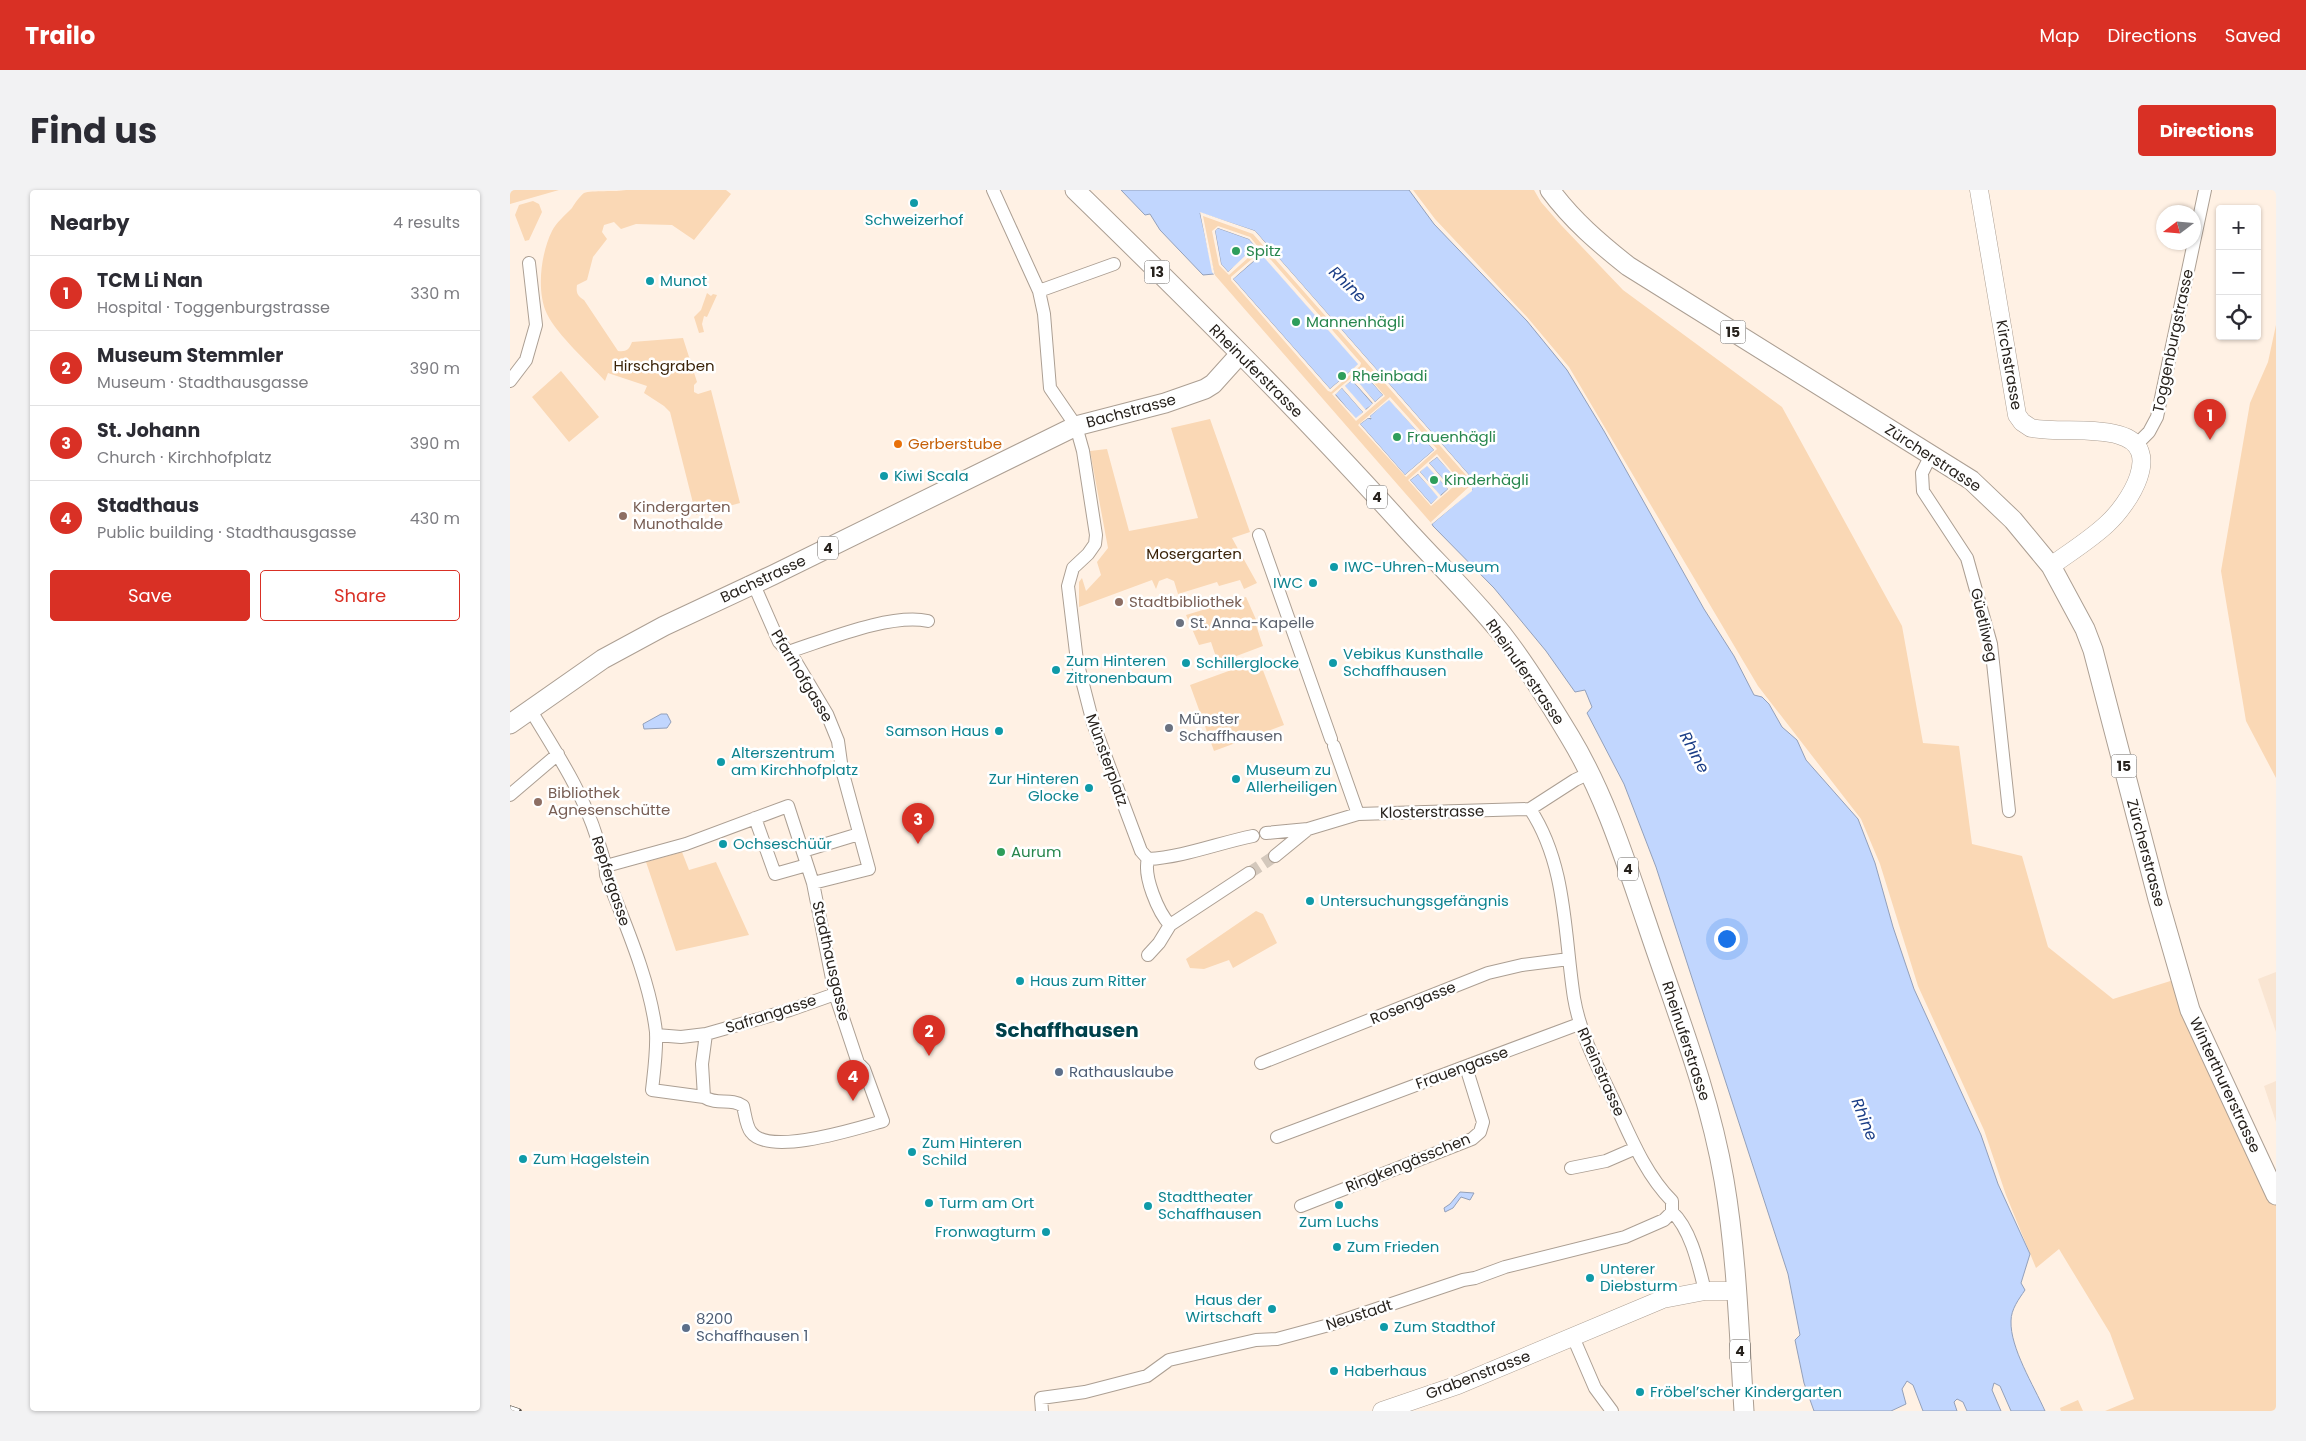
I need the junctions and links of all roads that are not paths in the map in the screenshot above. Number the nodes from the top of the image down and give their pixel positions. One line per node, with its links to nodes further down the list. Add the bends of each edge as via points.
1 (992, 190): 8 (street)
2 (1075, 190): 9 (main road, Rheinuferstrasse / 13)
3 (1550, 190): 13 (main road, Zürcherstrasse / 15, via 1572,218 1628,266)
4 (1979, 190): 12 (street, Kirchstrasse, via 2017,415 2031,428 2114,434)
5 (2206, 190): 12 (street, Toggenburgstrasse, via 2157,418)
6 (529, 263): 10 (street, via 536,325 526,360)
7 (1114, 264): 8 (street)
8 (1039, 291): 11 (street, via 1050,388)
9 (1240, 354): 11 (main road, Bachstrasse / 4, via 1205,389); 22 (main road, Rheinuferstrasse / 4, via 1368,487 1502,634 1548,700)
10 (510, 381)
11 (1076, 426): 16 (main road, Bachstrasse / 4); 34 (street, Münsterplatz, via 1096,534 1095,544 1073,568 1068,586 1078,661 1088,705 1140,851)
12 (2136, 445): 15 (street, via 2142,466 2132,492 2120,510 2107,524)
13 (1931, 455): 15 (main road, Zürcherstrasse / 15, via 1983,490); 25 (street, Güetliweg, via 1922,473 1923,491 1967,558 1992,644)
14 (1259, 535): 26 (street)
15 (2051, 566): 42 (main road, Zürcherstrasse / 15, via 2074,605 2093,650)
16 (754, 585): 18 (street, Pfarrhofgasse, via 779,642); 19 (main road, Bachstrasse / 4, via 664,626 603,659)
17 (928, 621): 18 (street, via 914,618 861,629)
18 (788, 652): 30 (street, Pfarrhofgasse, via 827,714 838,741 842,770)
19 (530, 708): 20 (main road, Bachstrasse / 4); 21 (street, Repfergasse)
20 (510, 724)
21 (558, 754): 23 (street); 36 (street, Repfergasse, via 579,790)
22 (1590, 773): 24 (street); 57 (main road, Rheinuferstrasse / 4, via 1614,827 1710,1119 1724,1177)
23 (510, 795)
24 (1530, 809): 26 (street, Klosterstrasse); 41 (street, Rheinstrasse, via 1544,833 1556,865)
25 (2009, 810)
26 (1358, 814): 28 (street, Klosterstrasse)
27 (755, 818): 32 (street, Stadthausgasse, via 788,806); 35 (street, via 775,874); 36 (street, via 686,844)
28 (1308, 829): 29 (street, Klosterstrasse); 33 (street)
29 (1266, 833)
30 (860, 834): 32 (street); 38 (street, Pfarrhofgasse, via 869,869)
31 (1253, 836): 34 (street, via 1171,858)
32 (803, 851): 35 (street, Stadthausgasse)
33 (1274, 856)
34 (1148, 859): 39 (street, Münsterplatz, via 1146,874)
35 (807, 865): 38 (street, Stadthausgasse)
36 (606, 866): 46 (street, Repfergasse, via 606,875 652,1007)
37 (1249, 873): 39 (street)
38 (813, 884): 43 (street, Stadthausgasse)
39 (1170, 925): 40 (street)
40 (1148, 954)
41 (1569, 960): 44 (street, Rheinstrasse); 47 (street, Rosengasse, via 1522,965 1488,973)
42 (2179, 973): 53 (main road, Winterthurerstrasse / 15, via 2190,1010)
43 (835, 994): 45 (street, Safrangasse); 49 (street, Stadthausgasse, via 858,1063 864,1068 883,1121 836,1134 783,1143 759,1138 751,1132 743,1106 736,1101 713,1102)
44 (1579, 1024): 48 (street, Frauengasse); 51 (street, Rheinstrasse)
45 (706, 1034): 46 (street, Safrangasse); 49 (street, via 702,1064)
46 (656, 1035): 49 (street, Repfergasse, via 652,1090)
47 (1261, 1063)
48 (1466, 1067): 50 (street, Frauengasse, via 1341,1116); 54 (street, Ringkengässchen, via 1483,1122 1480,1132 1472,1139)
49 (704, 1097)
50 (1277, 1137)
51 (1636, 1148): 52 (street, via 1606,1161); 55 (street, Rheinstrasse, via 1661,1191 1672,1201)
52 (1571, 1168)
53 (2276, 1195)
54 (1301, 1206)
55 (1672, 1212): 56 (street, Rheinstrasse, via 1681,1220 1699,1265); 59 (street, Neustadt, via 1664,1220 1625,1237 1505,1267 1329,1325 1277,1339 1256,1340 1169,1360 1147,1376)
56 (1705, 1291): 57 (street, Grabenstrasse); 58 (street, Grabenstrasse, via 1663,1299)
57 (1736, 1291): 62 (main road, 4)
58 (1574, 1337): 60 (street, Grabenstrasse, via 1458,1385); 61 (street, via 1595,1388)
59 (1041, 1405)
60 (1382, 1411)
61 (1612, 1411)
62 (1744, 1411)

